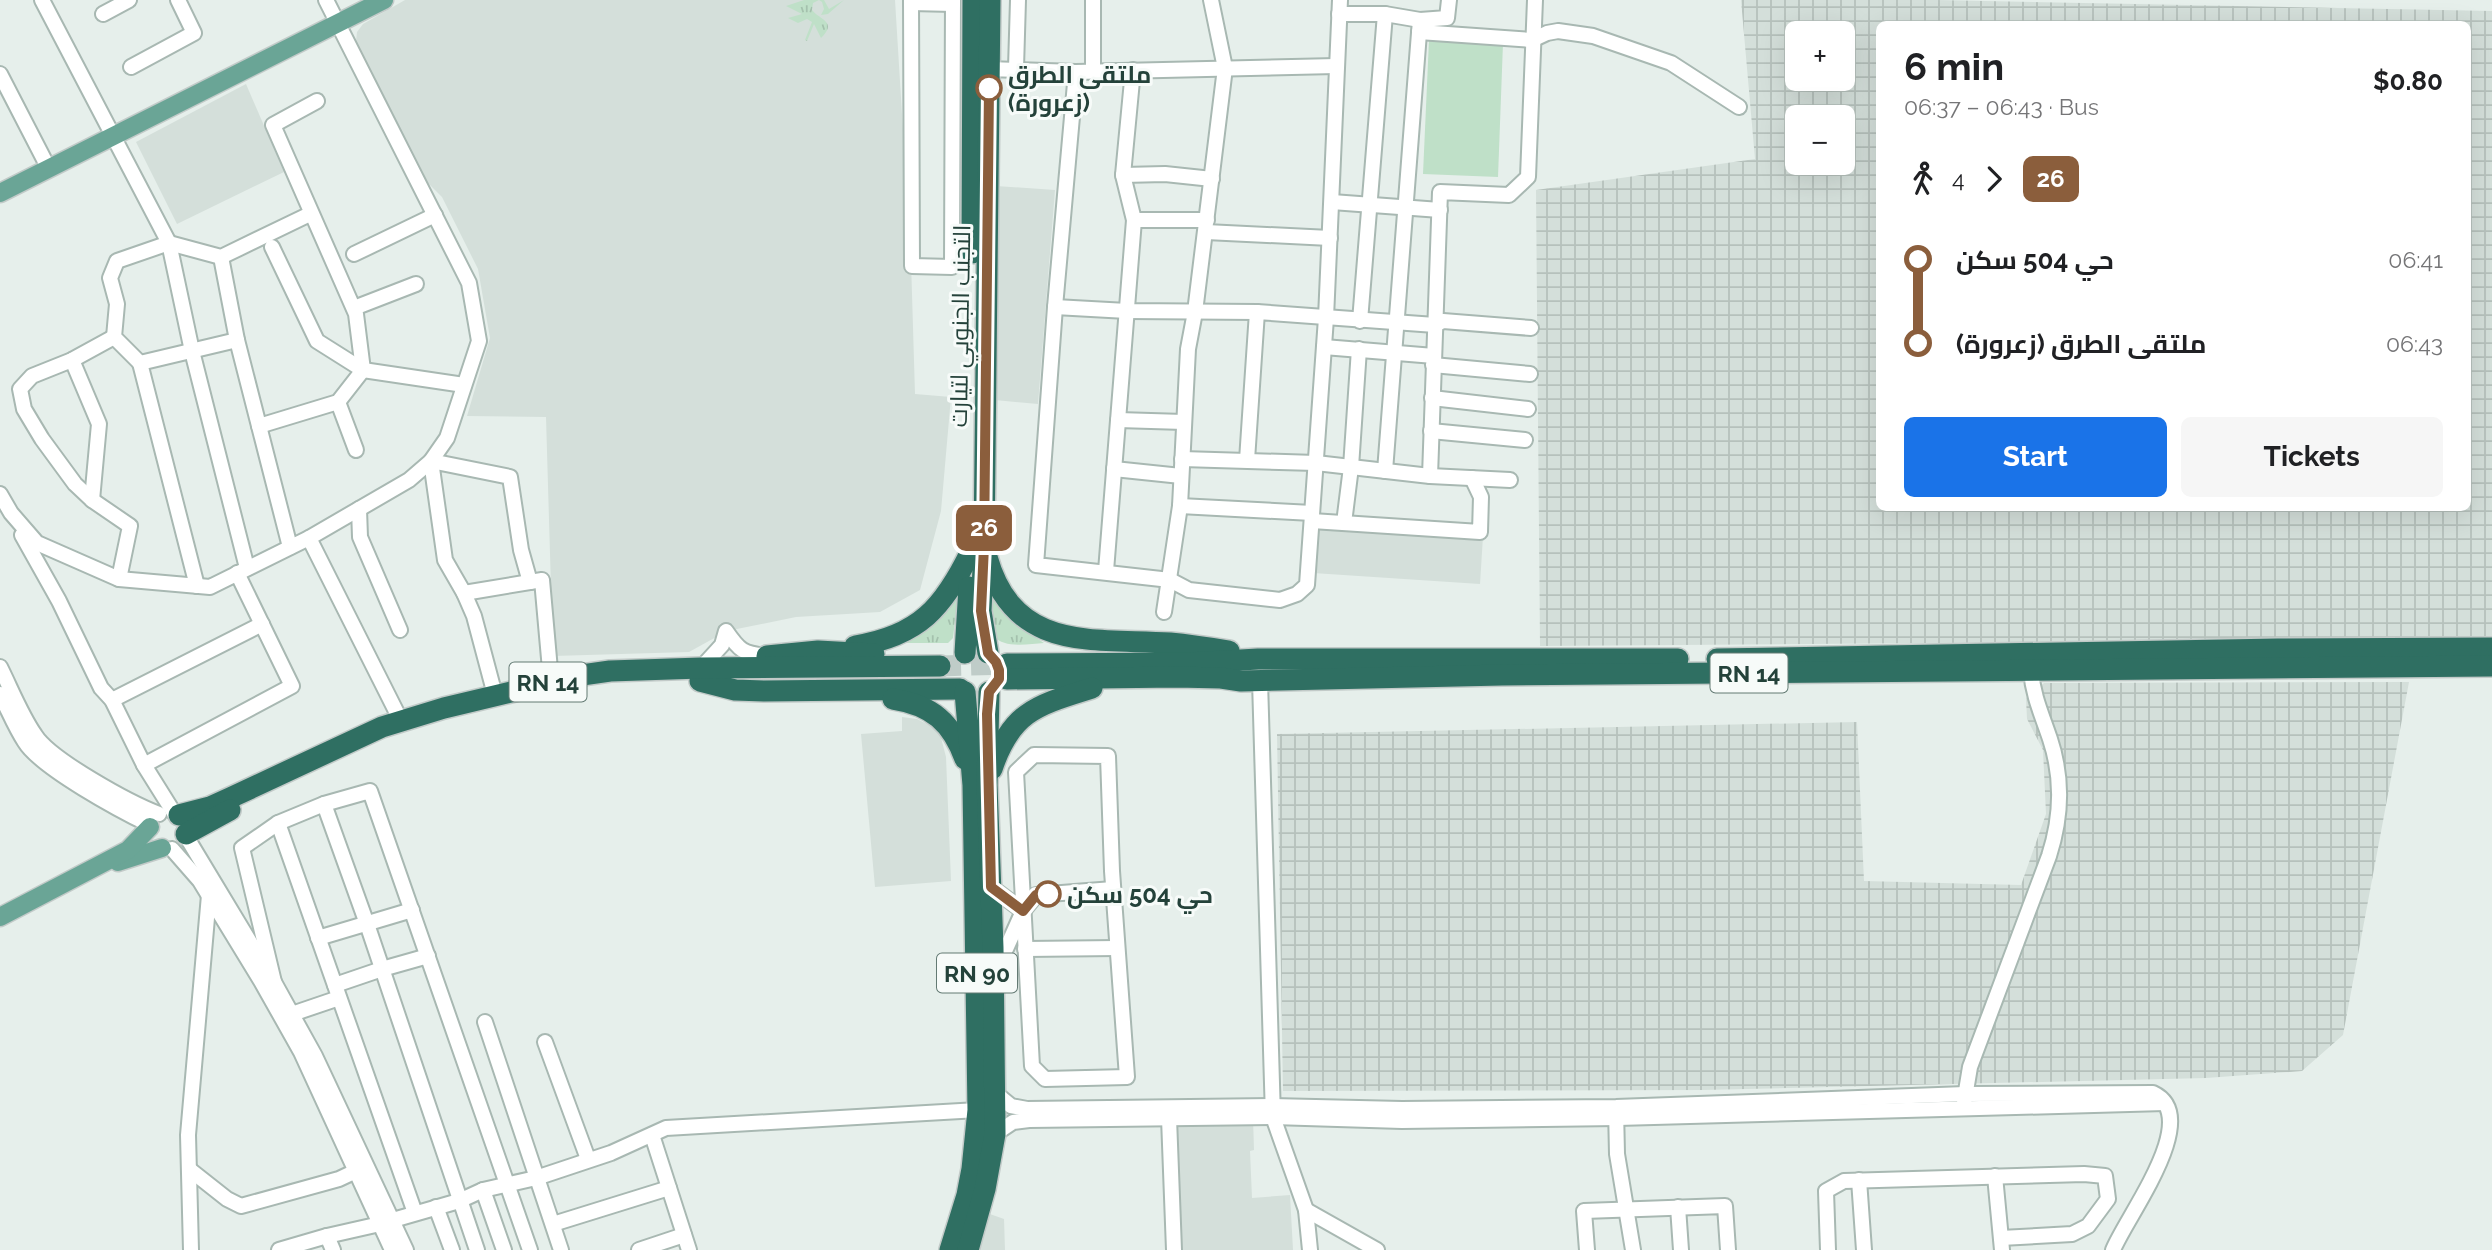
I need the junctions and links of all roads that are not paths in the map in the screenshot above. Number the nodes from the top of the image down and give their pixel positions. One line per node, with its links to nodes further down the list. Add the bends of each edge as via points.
1 (42, 0): 31 (street)
2 (129, 0): 15 (street)
3 (178, 0): 21 (street, via 194,33)
4 (326, 0): 17 (street)
5 (384, 0): 17 (main road)
6 (990, 0): 24 (highway, التجنب الجنوبي لتيارت / RN 90)
7 (1018, 0): 22 (street)
8 (1093, 0): 26 (street)
9 (1211, 0): 23 (street)
10 (1449, 0): 18 (street, via 1447,18)
11 (1535, 0): 19 (street)
12 (911, 1): 13 (street); 13 (street, via 912,267 953,267)
13 (959, 1): 101 (highway, التجنب الجنوبي لتيارت / RN 90)
14 (1339, 7): 16 (street); 20 (street)
15 (103, 14)
16 (1385, 14): 18 (street); 37 (street)
17 (338, 24): 31 (main road); 41 (street)
18 (1420, 26): 19 (street); 38 (street)
19 (1532, 40): 30 (street, via 1558,31 1593,36 1671,63); 39 (street, via 1528,177 1509,195 1440,192)
20 (1336, 66): 23 (street); 36 (street)
21 (131, 67)
22 (1016, 68): 24 (street); 27 (street)
23 (1225, 68): 25 (street); 34 (street)
24 (988, 69): 101 (highway, التجنب الجنوبي لتيارت / RN 90)
25 (1133, 70): 26 (street); 33 (street)
26 (1093, 71): 27 (street)
27 (1076, 72): 50 (street)
28 (0, 74): 32 (street)
29 (317, 101): 40 (street, via 273,125)
30 (1739, 107)
31 (114, 135): 32 (main road); 45 (street)
32 (48, 169): 35 (main road)
33 (1123, 175): 34 (street); 42 (street)
34 (1212, 179): 43 (street)
35 (0, 193)
36 (1332, 202): 37 (street); 44 (street)
37 (1371, 204): 38 (street); 56 (street)
38 (1406, 206): 39 (street); 57 (street)
39 (1440, 210): 58 (street)
40 (310, 214): 48 (street); 51 (street)
41 (435, 215): 47 (street); 71 (street, via 469,283 479,341)
42 (1135, 220): 43 (street); 52 (street)
43 (1206, 226): 44 (street); 53 (street)
44 (1330, 238): 55 (street)
45 (169, 243): 48 (street); 60 (street, via 117,261 110,278 117,304); 64 (street)
46 (272, 247): 69 (street, via 317,341)
47 (354, 254)
48 (222, 257): 61 (street)
49 (416, 284): 51 (street)
50 (1055, 306): 52 (street); 103 (street, via 1036,565)
51 (354, 308): 69 (street)
52 (1127, 311): 53 (street); 75 (street)
53 (1195, 312): 54 (street); 76 (street)
54 (1256, 312): 55 (street); 82 (street)
55 (1326, 318): 56 (street); 62 (street)
56 (1360, 321): 57 (street)
57 (1395, 323): 58 (street); 65 (street)
58 (1435, 325): 59 (street, via 1443,321); 67 (street)
59 (1531, 328)
60 (114, 337): 66 (street); 68 (street)
61 (237, 340): 64 (street); 77 (street)
62 (1324, 347): 63 (street); 84 (street)
63 (1359, 349): 65 (street); 85 (street)
64 (192, 351): 68 (street); 102 (street)
65 (1395, 353): 67 (street); 87 (street)
66 (72, 360): 93 (street, via 99,424); 93 (street, via 32,376 20,389 23,409 42,439)
67 (1433, 360): 70 (street); 72 (street)
68 (140, 363): 107 (street)
69 (363, 370): 71 (street); 73 (street)
70 (1530, 374)
71 (464, 385): 83 (street, via 447,438)
72 (1432, 398): 74 (street); 78 (street)
73 (338, 402): 77 (street); 80 (street)
74 (1528, 409)
75 (1118, 420): 76 (street); 86 (street)
76 (1184, 422): 81 (street)
77 (259, 426): 100 (street)
78 (1431, 431): 79 (street); 89 (street)
79 (1525, 440)
80 (356, 450)
81 (1182, 459): 82 (street); 88 (street)
82 (1247, 460): 84 (street)
83 (431, 461): 95 (street, via 410,480); 106 (street, via 510,477); 108 (street, via 445,560)
84 (1316, 463): 85 (street); 97 (street)
85 (1351, 467): 87 (street); 98 (street)
86 (1114, 469): 88 (street); 103 (street)
87 (1385, 471): 89 (street)
88 (1181, 476): 94 (street)
89 (1430, 476): 90 (street)
90 (1472, 478): 91 (street); 98 (street, via 1481,497 1480,532)
91 (1510, 480)
92 (0, 494): 96 (street)
93 (92, 500): 104 (street, via 130,526)
94 (1180, 506): 97 (street); 105 (street)
95 (359, 509): 99 (street); 111 (street, via 360,537)
96 (10, 513): 104 (street, via 37,542); 131 (street)
97 (1312, 517): 98 (street); 105 (street, via 1307,585 1297,594 1280,600 1189,590)
98 (1343, 523)
99 (309, 538): 100 (street); 132 (street)
100 (290, 547): 102 (street)
101 (977, 548): 113 (highway, via 949,592 920,623 888,640); 114 (highway, التجنب الجنوبي لتيارت / RN 90); 116 (highway, via 1016,611 1054,634 1170,643); 122 (highway, التجنب الجنوبي لتيارت / RN 90, via 981,611)
102 (242, 571): 107 (street, via 210,587); 110 (street)
103 (1106, 571): 105 (street)
104 (119, 579): 107 (street)
105 (1170, 580): 109 (street)
106 (530, 582): 108 (street); 124 (street, via 542,580)
107 (197, 586)
108 (464, 593): 130 (street)
109 (1164, 612)
110 (262, 624): 131 (street); 134 (street, via 292,686)
111 (400, 631)
112 (2492, 648): 117 (highway, RN 14, via 2277,649)
113 (818, 651): 114 (highway); 115 (highway)
114 (962, 654): 122 (highway, via 976,650); 127 (highway, via 954,676)
115 (767, 656): 123 (highway); 123 (street, via 737,647 726,631 722,645)
116 (1258, 659): 117 (highway, RN 14, via 1743,659); 122 (highway, via 1157,651)
117 (1787, 665): 120 (highway, RN 14); 125 (highway, RN 14)
118 (2492, 666): 120 (highway, RN 14)
119 (0, 667): 133 (street)
120 (2031, 671): 158 (street, via 2057,764 2057,826 1970,1067)
121 (940, 672): 123 (highway, RN 14)
122 (996, 672): 125 (highway, RN 14); 126 (highway); 127 (highway, via 977,695); 135 (highway, التجنب الجنوبي لتيارت / RN 90)
123 (700, 674): 124 (highway, RN 14, via 610,671); 128 (highway, via 735,690); 138 (highway, RN 14, via 569,690 424,726 346,754 215,817)
124 (551, 681): 130 (highway, RN 14)
125 (1251, 681): 126 (highway); 160 (street)
126 (1092, 688): 135 (highway, via 1032,709 1003,742)
127 (962, 691): 128 (highway); 135 (highway, التجنب الجنوبي لتيارت / RN 90)
128 (821, 692): 135 (highway, via 902,700 934,713 958,740)
129 (0, 694): 133 (street, via 25,744)
130 (495, 695): 132 (highway, RN 14)
131 (111, 701): 134 (street)
132 (401, 721): 138 (highway, RN 14)
133 (49, 758): 138 (street, via 136,805)
134 (145, 765): 138 (street)
135 (980, 785): 139 (highway, التجنب الجنوبي لتيارت / RN 90); 159 (highway, التجنب الجنوبي لتيارت / RN 90)
136 (324, 804): 137 (street); 142 (street, via 370,791); 145 (street)
137 (278, 823): 146 (street); 152 (street, via 242,848)
138 (169, 829): 141 (street); 144 (main road, RN 14); 152 (street)
139 (991, 887): 143 (street); 151 (highway, التجنب الجنوبي لتيارت / RN 90)
140 (1113, 889): 143 (street, via 1036,895); 143 (street, via 1108,756 1034,755 1016,772); 148 (street)
141 (209, 895): 166 (street); 167 (street, via 301,1052)
142 (412, 910): 145 (street); 149 (street)
143 (1023, 911): 147 (street); 151 (street)
144 (0, 917)
145 (367, 924): 146 (street); 150 (street)
146 (318, 938): 153 (street)
147 (1026, 948): 148 (street); 148 (street, via 1032,1066 1045,1079 1127,1077)
148 (1117, 948)
149 (428, 956): 150 (street); 171 (street)
150 (382, 968): 153 (street); 174 (street)
151 (993, 976): 157 (highway, التجنب الجنوبي لتيارت / RN 90)
152 (274, 982): 154 (street)
153 (337, 992): 154 (street); 179 (street)
154 (292, 1014): 180 (street, via 315,1056)
155 (485, 1022): 169 (street)
156 (545, 1042): 165 (street)
157 (994, 1092): 160 (street, via 1006,1104 1021,1109); 163 (highway, التجنب الجنوبي لتيارت / RN 90)
158 (1964, 1101): 161 (street); 207 (street, via 2165,1103 2171,1124 2163,1154)
159 (978, 1110): 164 (street, via 666,1128); 196 (highway, التجنب الجنوبي لتيارت / RN 90, via 970,1182)
160 (1273, 1111): 161 (street, via 1402,1121); 162 (street); 178 (street)
161 (1617, 1112): 177 (street, via 1617,1154)
162 (1169, 1118): 163 (street, via 1029,1119 1013,1122); 198 (street)
163 (995, 1134): 197 (highway, التجنب الجنوبي لتيارت / RN 90)
164 (652, 1135): 165 (street); 172 (street)
165 (588, 1159): 169 (street)
166 (189, 1169): 167 (street, via 241,1206); 187 (street)
167 (356, 1171): 180 (street)
168 (1995, 1177): 170 (street); 185 (street); 185 (street, via 2105,1176 2108,1199 2088,1226 2072,1234)
169 (536, 1178): 171 (street); 181 (street)
170 (1858, 1180): 205 (street, via 1844,1181 1826,1191); 206 (street)
171 (506, 1184): 173 (street); 193 (street)
172 (669, 1188): 181 (street); 183 (street)
173 (483, 1191): 174 (street); 192 (street)
174 (459, 1201): 175 (street); 191 (street)
175 (436, 1207): 179 (street); 190 (street)
176 (1678, 1207): 177 (street); 203 (street); 204 (street, via 1725,1206)
177 (1628, 1209): 201 (street, via 1584,1211); 202 (street)
178 (1306, 1210): 184 (street); 199 (street)
179 (415, 1213): 180 (street)
180 (386, 1222): 182 (street); 188 (street); 189 (street)
181 (553, 1224): 194 (street)
182 (330, 1243): 186 (street)
183 (686, 1243): 195 (street)
184 (1353, 1243): 200 (street)
185 (2001, 1244)
186 (282, 1249)
187 (191, 1250)
188 (392, 1250)
189 (406, 1250)
190 (452, 1250)
191 (477, 1250)
192 (504, 1250)
193 (530, 1250)
194 (561, 1250)
195 (639, 1250)
196 (950, 1250)
197 (968, 1250)
198 (1174, 1250)
199 (1310, 1250)
200 (1377, 1250)
201 (1587, 1250)
202 (1633, 1250)
203 (1681, 1250)
204 (1728, 1250)
205 (1828, 1250)
206 (1864, 1250)
207 (2113, 1250)

